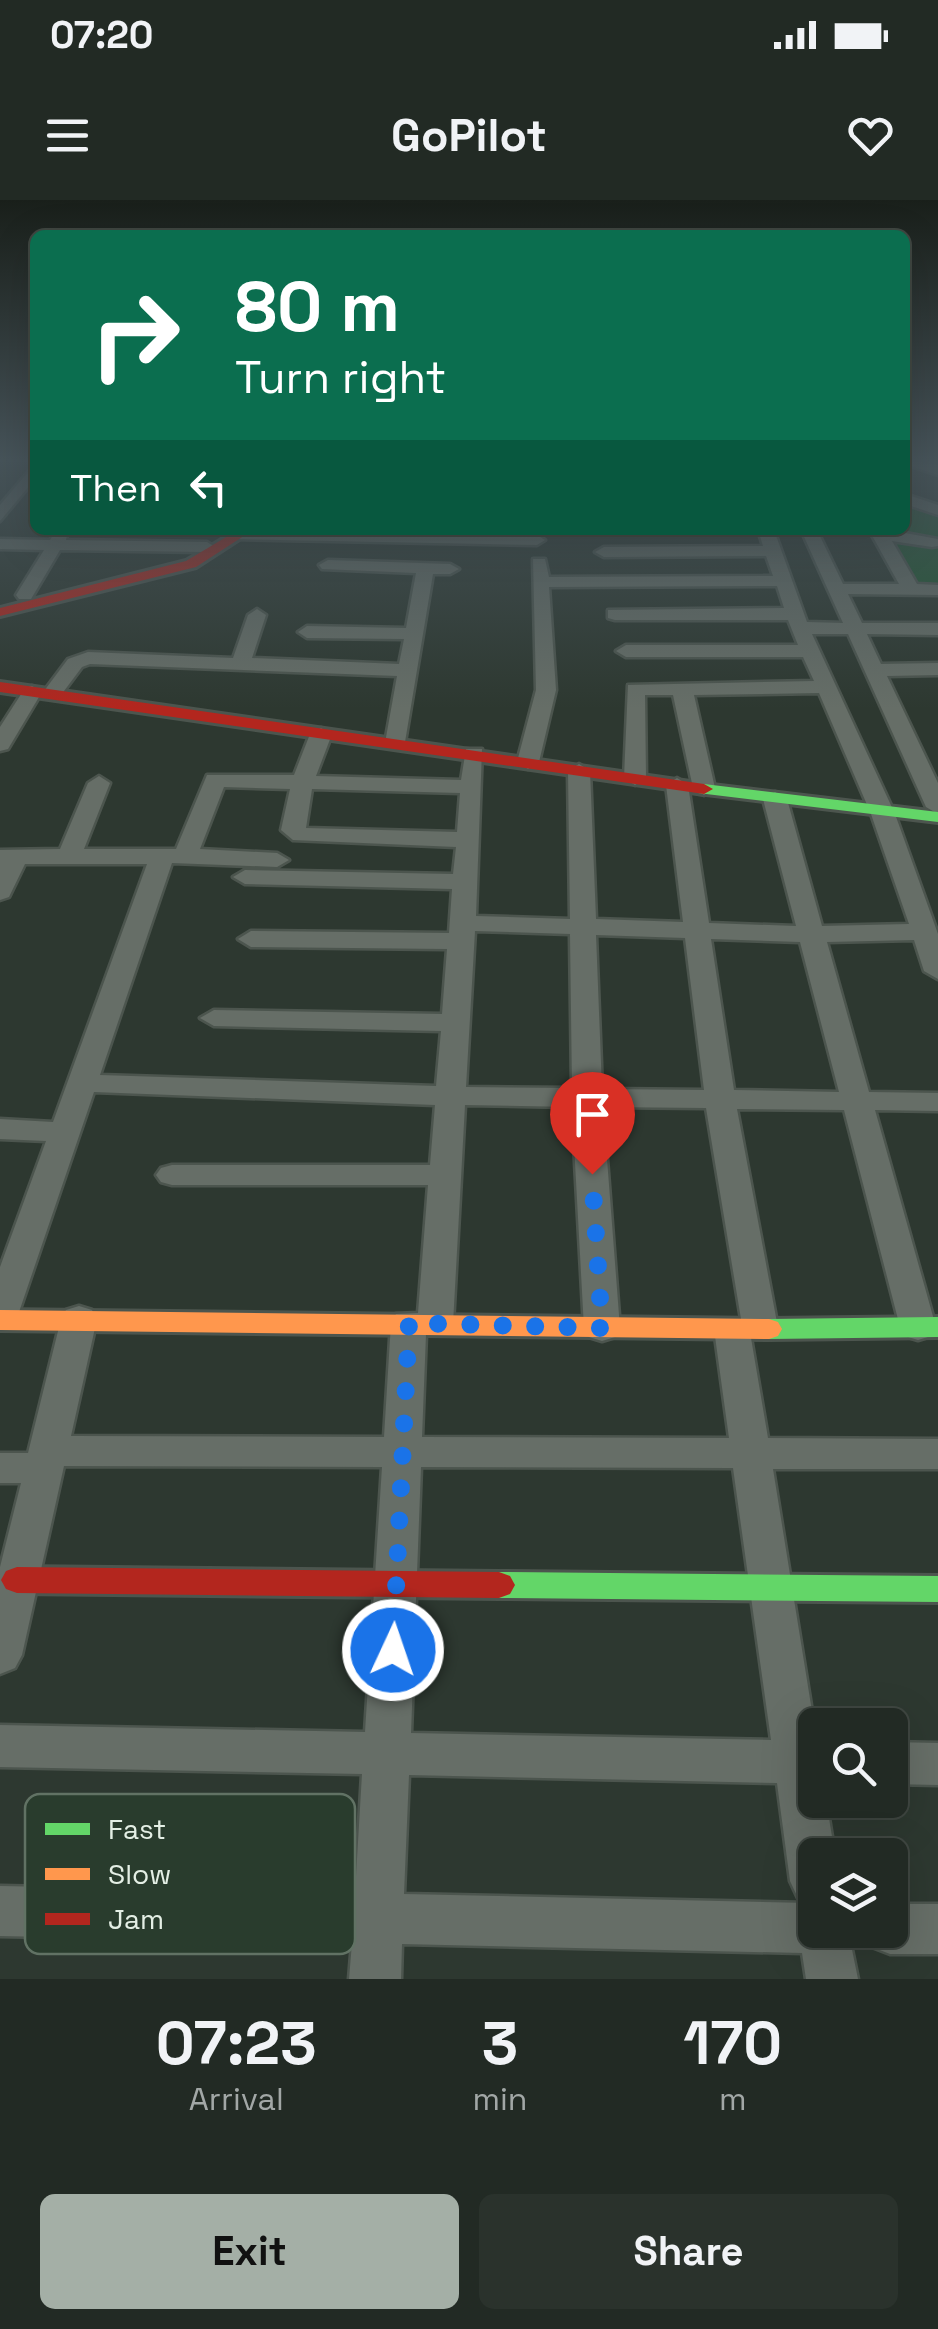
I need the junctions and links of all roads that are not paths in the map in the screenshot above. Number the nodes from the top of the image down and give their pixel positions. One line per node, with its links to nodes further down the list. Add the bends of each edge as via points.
1 (58, 543): 20 (street)
2 (130, 543): 17 (street)
3 (217, 543): 17 (street, via 159,575)
4 (349, 543): 11 (street, via 328,566)
5 (538, 543): 15 (street)
6 (740, 543): 10 (street)
7 (771, 543): 16 (street)
8 (815, 543): 18 (street)
9 (885, 543): 14 (street)
10 (604, 552)
11 (426, 569): 12 (street); 29 (street)
12 (450, 569)
13 (938, 572): 14 (street)
14 (907, 581): 18 (street); 19 (street)
15 (541, 582): 16 (street); 44 (street, via 546,690)
16 (786, 582): 25 (street)
17 (109, 586): 20 (street)
18 (837, 589): 26 (street)
19 (938, 590)
20 (37, 594): 21 (street); 22 (street)
21 (0, 596)
22 (0, 612)
23 (615, 614): 25 (street)
24 (257, 615): 32 (street)
25 (798, 621): 26 (street); 31 (street)
26 (854, 628): 27 (street); 34 (street)
27 (938, 628)
28 (306, 632): 29 (street)
29 (414, 634): 33 (street)
30 (626, 651): 31 (street)
31 (810, 651): 37 (street)
32 (241, 662): 33 (street); 39 (street, via 88,658)
33 (408, 670): 41 (street)
34 (873, 670): 35 (street); 52 (street)
35 (938, 670)
36 (0, 687): 39 (street)
37 (825, 687): 38 (street); 53 (street)
38 (682, 688): 46 (street, via 635,689); 50 (street)
39 (42, 693): 40 (street); 42 (street)
40 (321, 734): 41 (street); 48 (street)
41 (396, 743): 43 (street)
42 (0, 744)
43 (474, 754): 44 (street); 49 (street)
44 (528, 762): 45 (street)
45 (579, 771): 46 (street); 63 (street)
46 (634, 778): 50 (street)
47 (99, 784): 58 (street)
48 (302, 784): 49 (street); 55 (street, via 293,830 301,836); 56 (street, via 214,780)
49 (472, 787): 55 (street)
50 (690, 787): 51 (street); 64 (street)
51 (775, 799): 53 (street); 67 (street)
52 (938, 807)
53 (884, 814): 54 (street); 66 (street)
54 (938, 816)
55 (468, 840): 61 (street)
56 (173, 856): 58 (street); 59 (street); 72 (street)
57 (8, 857): 58 (street); 62 (street)
58 (69, 857)
59 (280, 860)
60 (244, 877): 61 (street)
61 (466, 882): 65 (street)
62 (0, 892)
63 (583, 927): 64 (street); 65 (street); 74 (street)
64 (697, 930): 67 (street); 75 (street)
65 (462, 932): 68 (street); 71 (street)
66 (922, 932): 67 (street); 69 (street)
67 (811, 934): 76 (street)
68 (252, 939)
69 (938, 971)
70 (214, 1018): 71 (street)
71 (456, 1022): 73 (street)
72 (82, 1082): 73 (street); 79 (street)
73 (452, 1096): 74 (street); 81 (street)
74 (587, 1097): 75 (street); 87 (street)
75 (720, 1100): 76 (street); 88 (street)
76 (857, 1101): 77 (street); 86 (street)
77 (938, 1102)
78 (0, 1129): 79 (street)
79 (66, 1132): 82 (street)
80 (172, 1175): 81 (street)
81 (445, 1175): 85 (street)
82 (16, 1226): 83 (street)
83 (0, 1318): 84 (street)
84 (79, 1319): 85 (street); 92 (street)
85 (422, 1323): 87 (street); 89 (street)
86 (928, 1327): 88 (street)
87 (602, 1328): 88 (street)
88 (746, 1329): 90 (street)
89 (400, 1450): 90 (street); 92 (street); 95 (street)
90 (750, 1453): 91 (street); 96 (street)
91 (938, 1454)
92 (45, 1460): 93 (street); 94 (street)
93 (0, 1468)
94 (17, 1580): 95 (street); 98 (street)
95 (396, 1582): 96 (street); 101 (street)
96 (770, 1587): 97 (street); 99 (street)
97 (938, 1589)
98 (0, 1656)
99 (798, 1723)
100 (0, 1746): 101 (street)
101 (388, 1751): 102 (street); 108 (street)
102 (798, 1762)
103 (908, 1763): 104 (street)
104 (938, 1764)
105 (0, 1911): 106 (street)
106 (25, 1911)
107 (355, 1918): 108 (street)
108 (378, 1918): 109 (street); 113 (street)
109 (798, 1928)
110 (908, 1929): 111 (street)
111 (938, 1930)
112 (826, 1948): 114 (street)
113 (375, 1979)
114 (832, 1979)

